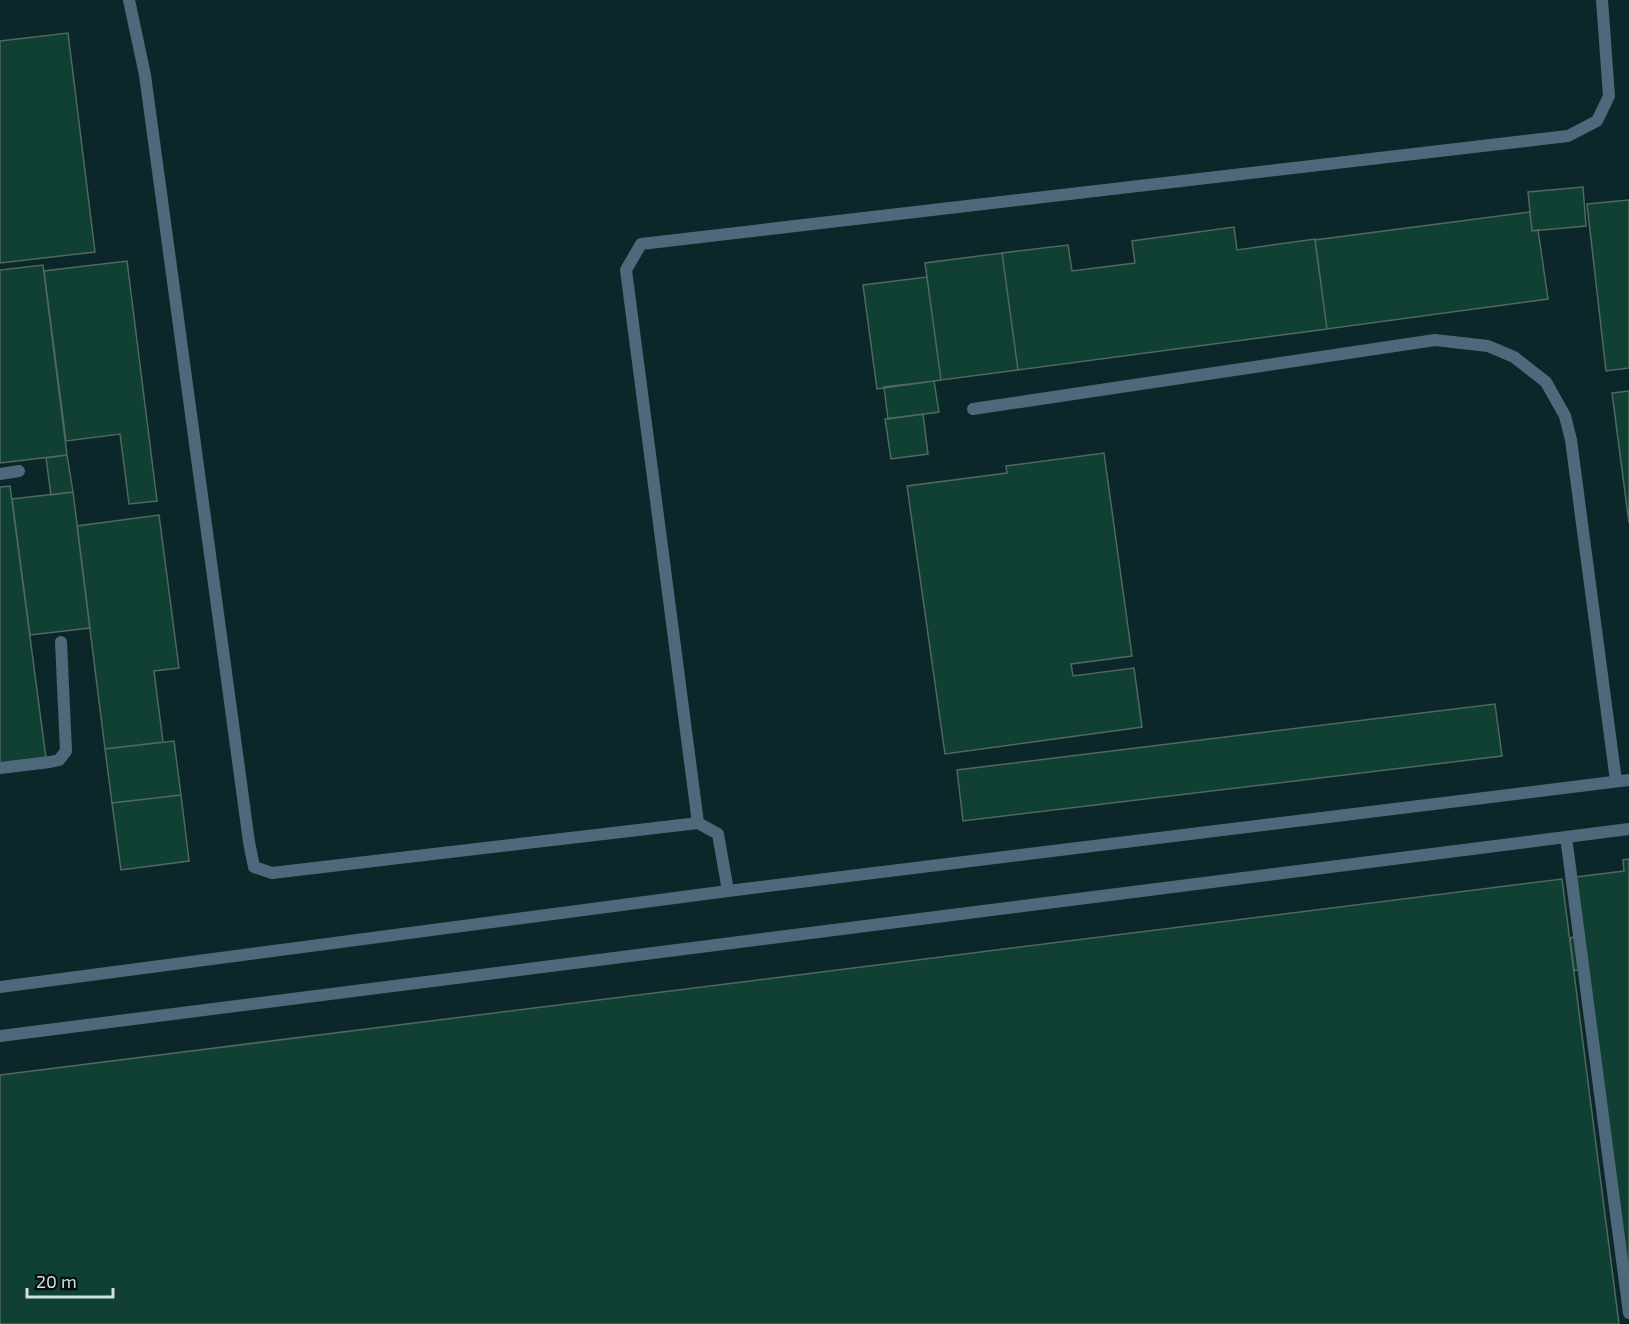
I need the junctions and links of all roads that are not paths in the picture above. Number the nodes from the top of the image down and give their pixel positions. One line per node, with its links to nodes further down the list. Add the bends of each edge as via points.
1 (129, 0): 9 (lane, via 145,75 254,867 272,873)
2 (1602, 0): 9 (lane, via 1609,96 1597,121 1568,136 641,244 626,270)
3 (973, 409): 8 (lane, via 1435,340 1488,346 1514,357 1546,382 1565,416)
4 (19, 471): 5 (lane)
5 (0, 474)
6 (62, 642): 7 (lane, via 66,751 59,760)
7 (0, 768)
8 (1623, 780): 12 (lane)
9 (698, 823): 12 (lane, via 718,834)
10 (1629, 829): 11 (lane)
11 (1566, 837): 14 (lane); 15 (lane)
12 (728, 891): 13 (lane)
13 (0, 987)
14 (0, 1036)
15 (1629, 1313)

